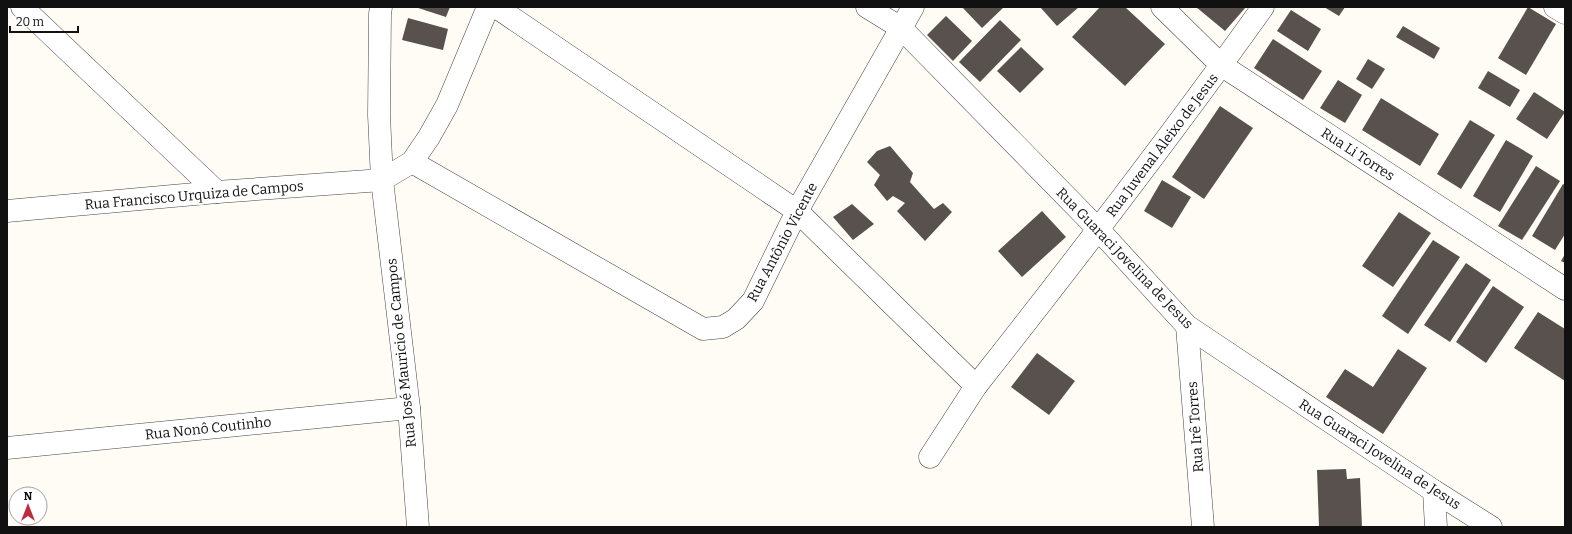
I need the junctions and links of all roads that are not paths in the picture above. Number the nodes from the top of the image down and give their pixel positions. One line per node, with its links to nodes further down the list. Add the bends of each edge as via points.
1 (22, 7): 15 (street)
2 (488, 7): 13 (street, via 447,105)
3 (496, 7): 17 (street)
4 (867, 7): 11 (street, Rua Guaraci Jovelina de Jesus)
5 (913, 7): 11 (street, Rua Antônio Vicente)
6 (1162, 7): 12 (street, Rua Li Torres)
7 (1263, 7): 12 (street, Rua Juvenal Aleixo de Jesus)
8 (1555, 7): 10 (street)
9 (378, 9): 14 (street, Rua José Mauricio de Campos)
10 (1565, 13)
11 (900, 28): 17 (street, Rua Antônio Vicente); 18 (street, Rua Guaraci Jovelina de Jesus)
12 (1221, 66): 18 (street, Rua Juvenal Aleixo de Jesus); 19 (street, Rua Li Torres)
13 (412, 162): 14 (street); 17 (street, Rua Antônio Vicente, via 703,329 723,326 736,319 753,301)
14 (382, 180): 15 (street, Rua Francisco Urquiza de Campos); 22 (street, Rua José Mauricio de Campos)
15 (217, 192): 16 (street, Rua Francisco Urquiza de Campos)
16 (7, 211)
17 (797, 211): 21 (street)
18 (1098, 229): 20 (street, Rua Guaraci Jovelina de Jesus); 21 (street, Rua Juvenal Aleixo de Jesus)
19 (1565, 289)
20 (1187, 326): 25 (street, Rua Guaraci Jovelina de Jesus); 27 (street, Rua Irê Torres)
21 (976, 386): 24 (street, Rua Juvenal Aleixo de Jesus)
22 (409, 408): 23 (street, Rua Nonô Coutinho); 26 (street, Rua José Mauricio de Campos)
23 (7, 448)
24 (930, 457)
25 (1434, 491): 28 (street); 29 (street, Rua Guaraci Jovelina de Jesus)
26 (418, 527)
27 (1203, 527)
28 (1436, 527)
29 (1491, 527)

